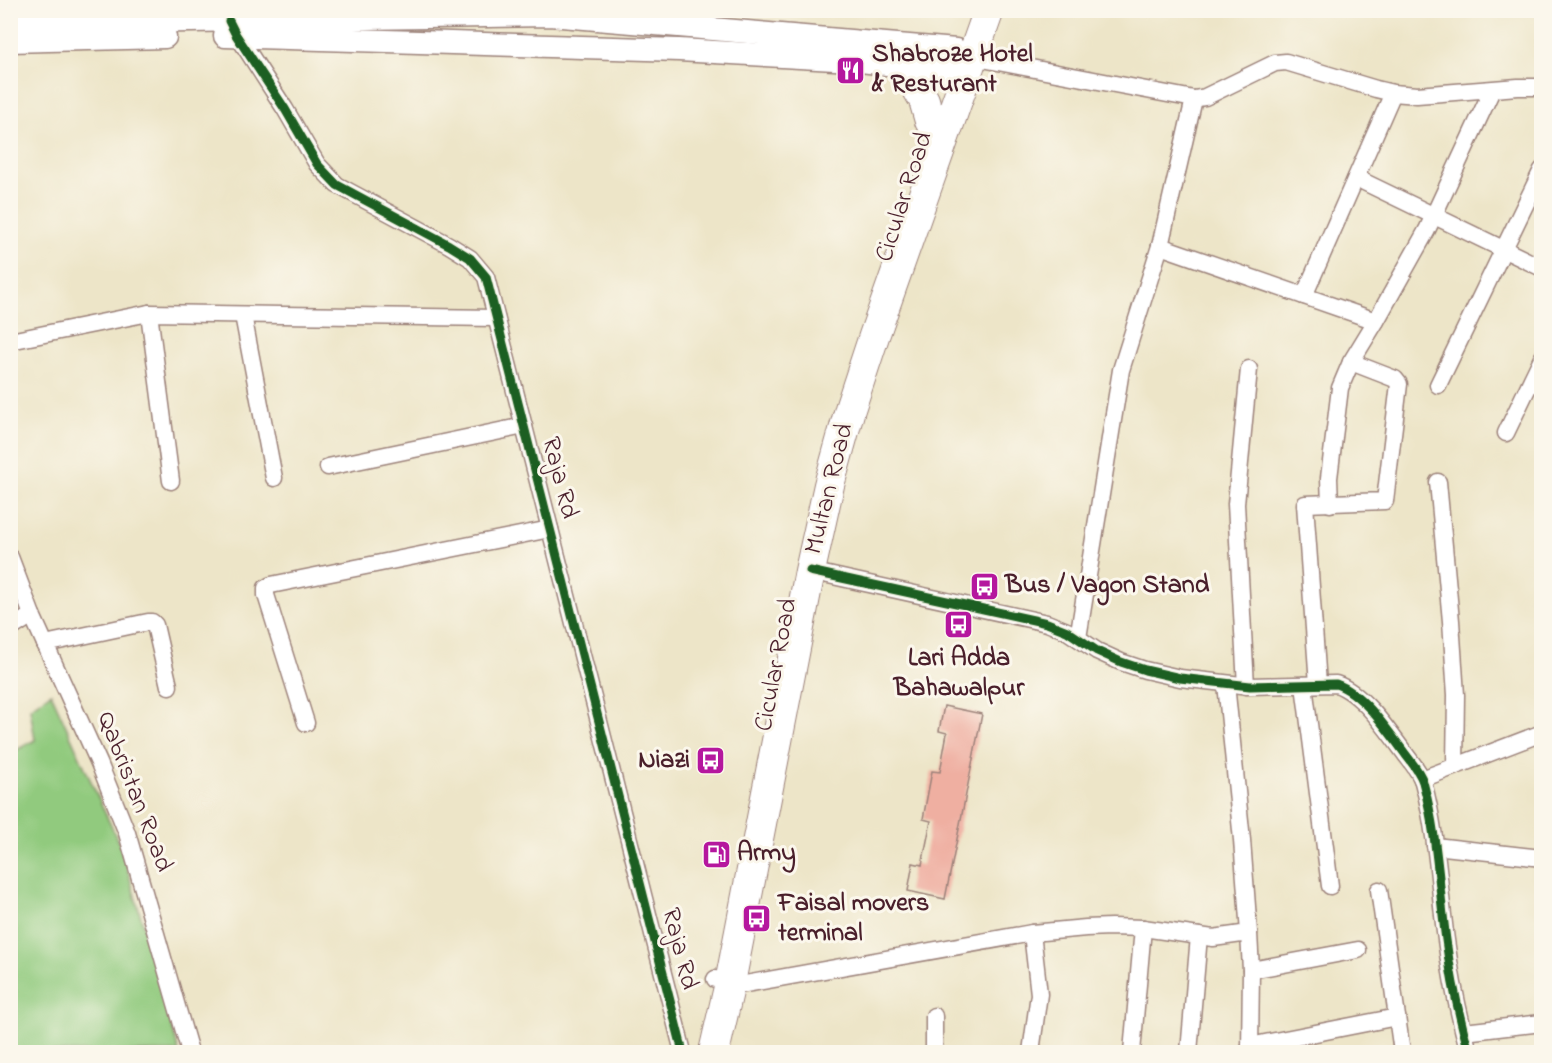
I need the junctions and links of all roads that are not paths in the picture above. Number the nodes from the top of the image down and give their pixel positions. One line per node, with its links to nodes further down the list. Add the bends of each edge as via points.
1 (970, 10): 6 (highway, Cicular Road)
2 (989, 10): 6 (highway, Multan Road)
3 (10, 23): 4 (main road)
4 (233, 28): 5 (main road); 6 (main road, via 550,15); 7 (main road, via 679,50); 22 (street, Raja Rd, via 317,164 337,185 470,258 486,277)
5 (10, 40)
6 (959, 60): 7 (main road); 11 (street); 12 (highway, Cicular Road); 24 (highway, Multan Road)
7 (904, 66): 12 (highway, via 924,100)
8 (1542, 87): 9 (street)
9 (1492, 90): 10 (street); 15 (street)
10 (1393, 93): 11 (street, via 1286,62 1275,63); 14 (street)
11 (1194, 99): 16 (street)
12 (930, 121): 24 (highway, Cicular Road)
13 (1542, 170): 17 (street)
14 (1356, 178): 15 (street); 19 (street)
15 (1433, 215): 17 (street); 23 (street)
16 (1160, 246): 19 (street); 42 (street, via 1121,370)
17 (1503, 249): 18 (street); 29 (street)
18 (1542, 268)
19 (1305, 296): 23 (street)
20 (149, 313): 21 (street); 25 (street); 34 (street)
21 (243, 315): 22 (street); 33 (street)
22 (496, 318): 30 (street, Raja Rd)
23 (1376, 321): 27 (street)
24 (867, 334): 39 (highway, Multan Road); 62 (highway, Cicular Road, via 817,476)
25 (10, 341)
26 (1542, 358): 31 (street)
27 (1350, 362): 36 (street, via 1340,388 1329,478); 36 (street, via 1398,382 1386,499)
28 (1249, 369): 47 (street, via 1236,504)
29 (1438, 385)
30 (524, 426): 32 (street); 37 (street, Raja Rd)
31 (1506, 433)
32 (328, 467)
33 (274, 478)
34 (171, 481)
35 (1438, 482): 50 (street, via 1456,695)
36 (1330, 504): 45 (street, via 1305,504)
37 (550, 529): 48 (street, via 267,588); 70 (street, Raja Rd)
38 (10, 557): 40 (street, Qabristan Road)
39 (810, 571): 42 (street, via 1047,623); 62 (highway, Multan Road)
40 (32, 615): 41 (street); 43 (street, Qabristan Road)
41 (10, 629)
42 (1077, 638): 44 (street, via 1097,651 1145,670)
43 (45, 644): 46 (street, via 152,622); 69 (street, Qabristan Road, via 127,832)
44 (1226, 684): 47 (street); 58 (street)
45 (1311, 685): 47 (street); 51 (street, via 1344,686 1385,727); 54 (street)
46 (169, 686)
47 (1246, 686)
48 (306, 723)
49 (1542, 733): 50 (street)
50 (1455, 766): 51 (street)
51 (1422, 779): 52 (street)
52 (1435, 846): 53 (street); 66 (street, via 1446,943)
53 (1542, 858)
54 (1330, 886)
55 (1379, 890): 64 (street)
56 (1143, 928): 57 (street); 59 (street); 75 (street)
57 (1032, 933): 62 (street, via 740,985); 74 (street, via 1039,994)
58 (1249, 933): 59 (street); 61 (street)
59 (1199, 936): 76 (street)
60 (1358, 950): 61 (street)
61 (1251, 970): 67 (street)
62 (722, 981): 71 (highway, Cicular Road); 72 (highway, Multan Road)
63 (934, 1016): 73 (street)
64 (1397, 1017): 67 (street); 77 (street)
65 (1542, 1023): 66 (street)
66 (1464, 1032): 68 (street)
67 (1250, 1049)
68 (1468, 1052)
69 (190, 1053)
70 (683, 1053)
71 (700, 1053)
72 (714, 1053)
73 (934, 1053)
74 (1031, 1053)
75 (1132, 1053)
76 (1189, 1053)
77 (1402, 1053)

